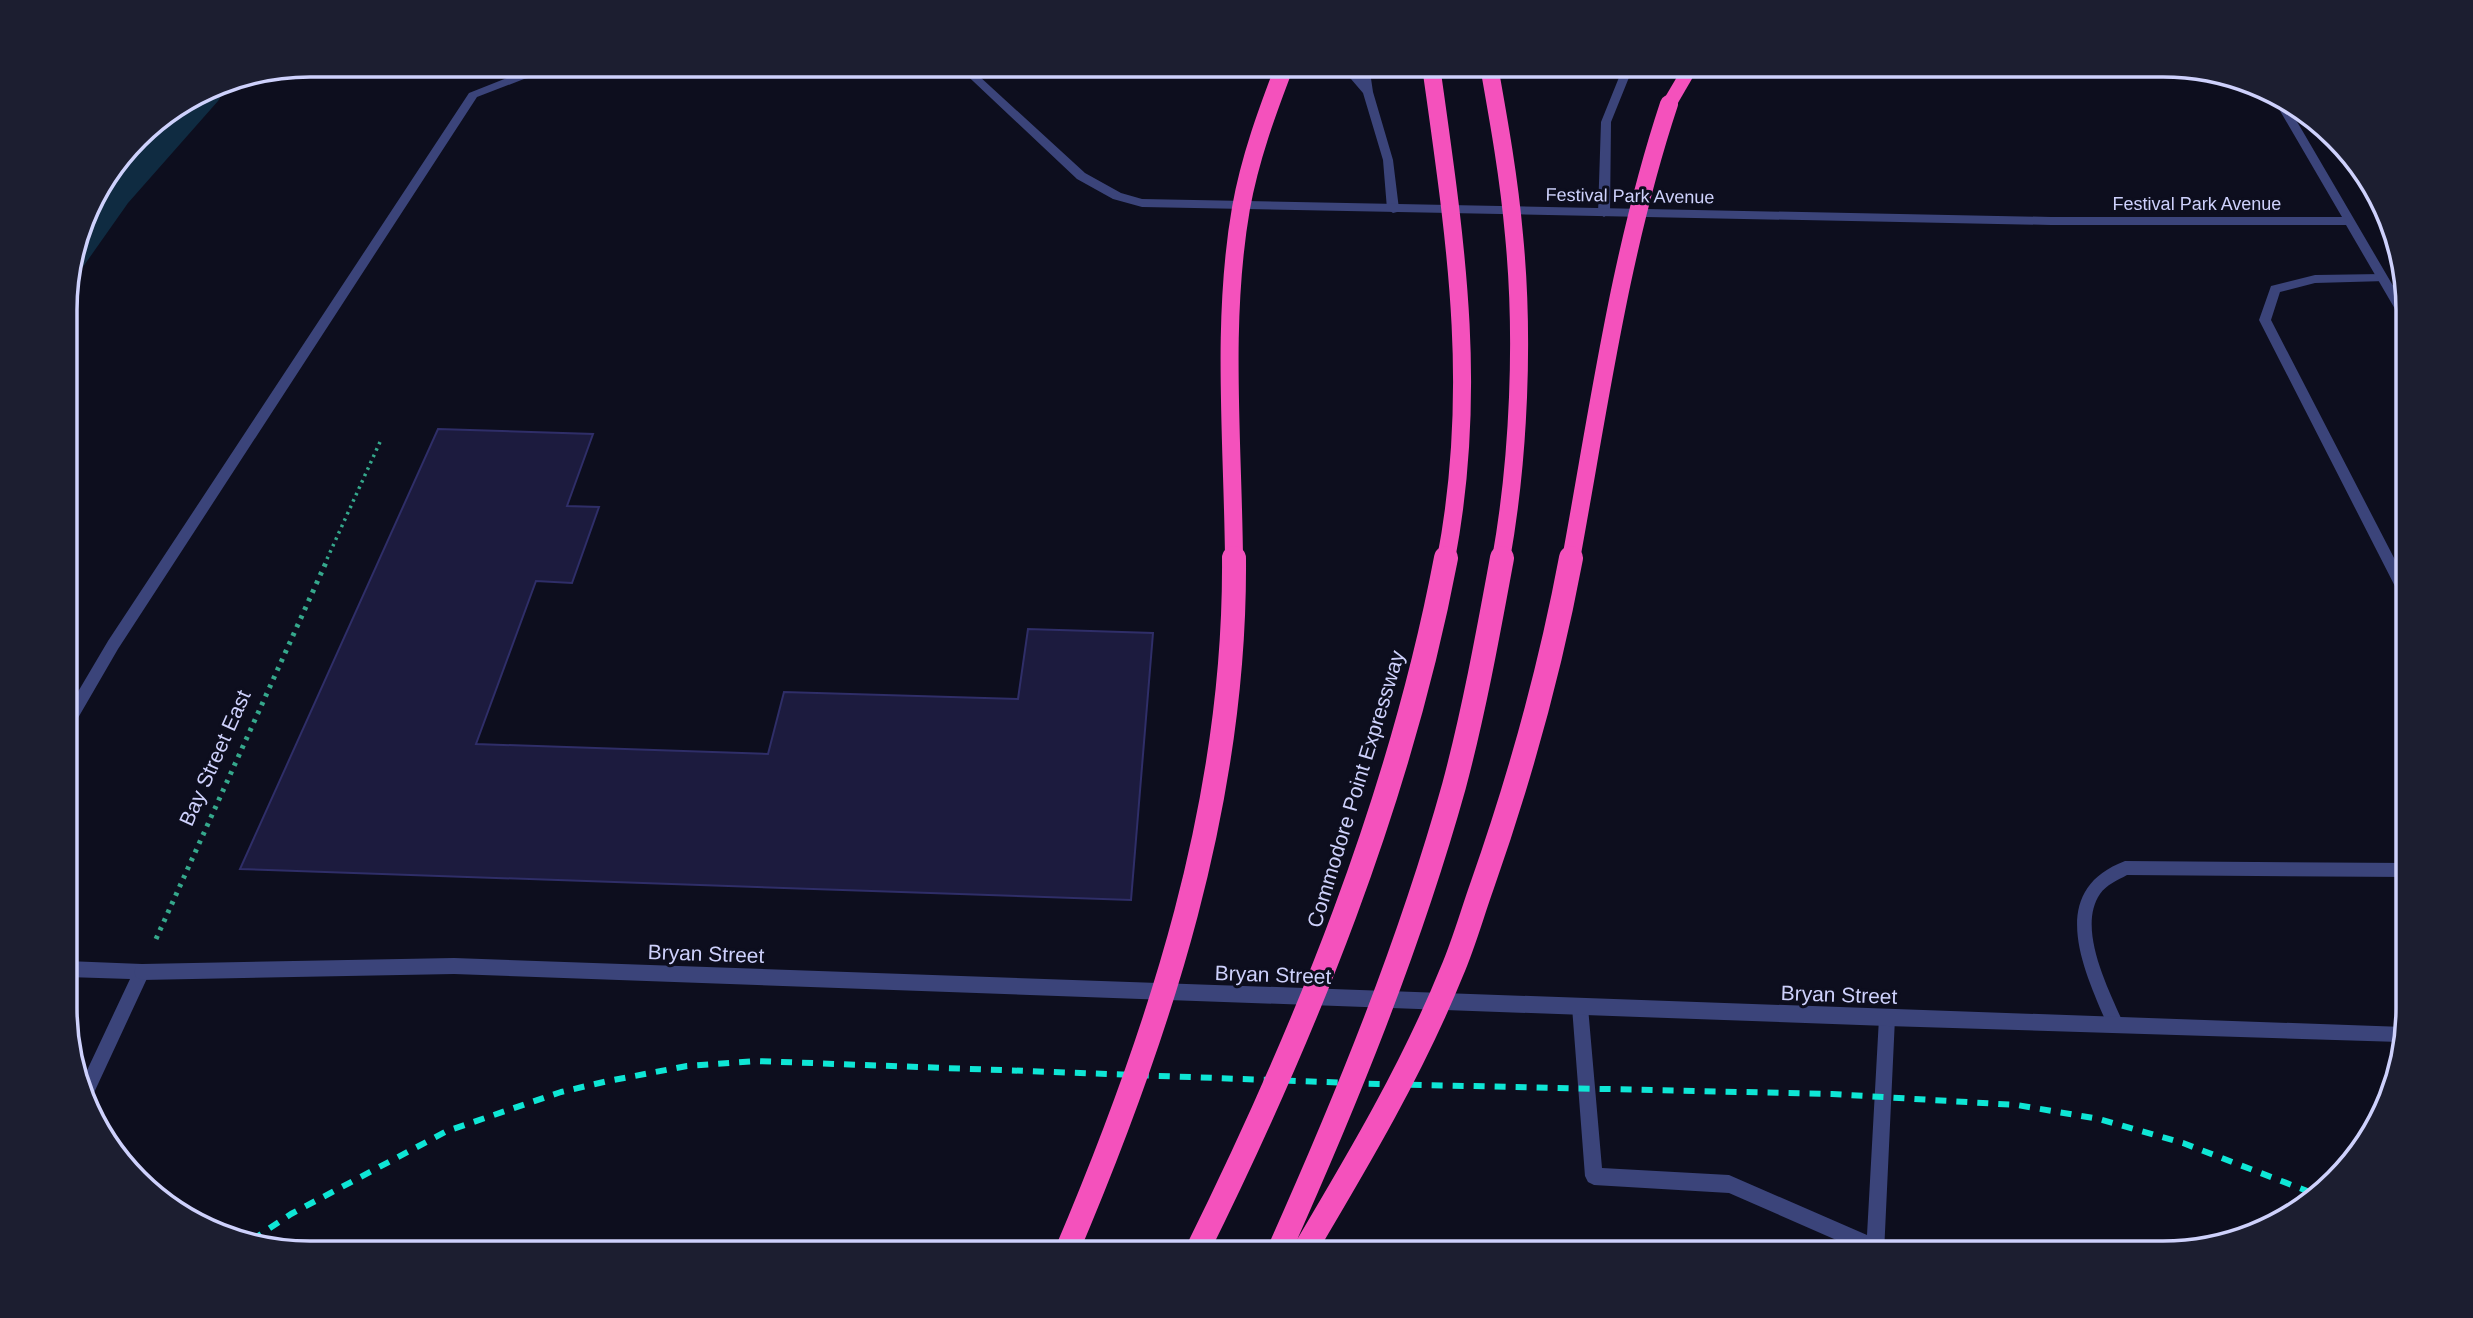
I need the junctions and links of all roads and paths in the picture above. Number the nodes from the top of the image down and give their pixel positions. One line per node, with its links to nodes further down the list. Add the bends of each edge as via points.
1 (518, 77): 21 (street, via 473,94 120,634)
2 (974, 77): 14 (street, Festival Park Avenue, via 1081,176 1117,197 1168,205)
3 (1280, 77): 30 (highway, bridge, via 1255,140 1234,246 1230,336 1235,586 1214,794 1160,1007 1124,1114)
4 (1355, 77): 11 (street)
5 (1366, 77): 11 (street)
6 (1433, 77): 31 (highway, Commodore Point Expressway, bridge, via 1464,353 1460,461 1437,601 1395,763 1337,934 1284,1066)
7 (1491, 77): 32 (highway, bridge, via 1512,213 1519,331 1513,458 1497,586 1466,732 1420,896 1354,1080)
8 (1624, 77): 15 (street, via 1606,122)
9 (1681, 77): 12 (highway)
10 (1685, 77): 12 (highway)
11 (1368, 92): 14 (street, via 1388,160)
12 (1669, 104): 33 (highway, bridge, via 1627,253 1555,649 1512,801 1454,970 1365,1148)
13 (2286, 112): 16 (street)
14 (1393, 209): 15 (street, Festival Park Avenue)
15 (1604, 213): 16 (street, Festival Park Avenue)
16 (2349, 221): 17 (street)
17 (2382, 278): 18 (street); 20 (street, via 2315,279 2276,289 2265,320)
18 (2395, 300)
19 (380, 442): 24 (path, Bay Street East)
20 (2396, 575)
21 (77, 707)
22 (2396, 870): 27 (street, via 2125,867 2095,888 2084,913 2085,943)
23 (77, 969): 24 (street, Bryan Street)
24 (142, 972): 25 (street, Bryan Street, via 454,966); 29 (street)
25 (1580, 1007): 26 (street, Bryan Street); 34 (street, via 1594,1176 1729,1184)
26 (1887, 1018): 27 (street, Bryan Street); 35 (street)
27 (2116, 1026): 28 (street, Bryan Street)
28 (2394, 1034)
29 (90, 1082)
30 (1071, 1241)
31 (1202, 1241)
32 (1284, 1241)
33 (1310, 1241)
34 (1854, 1241)
35 (1875, 1241)

